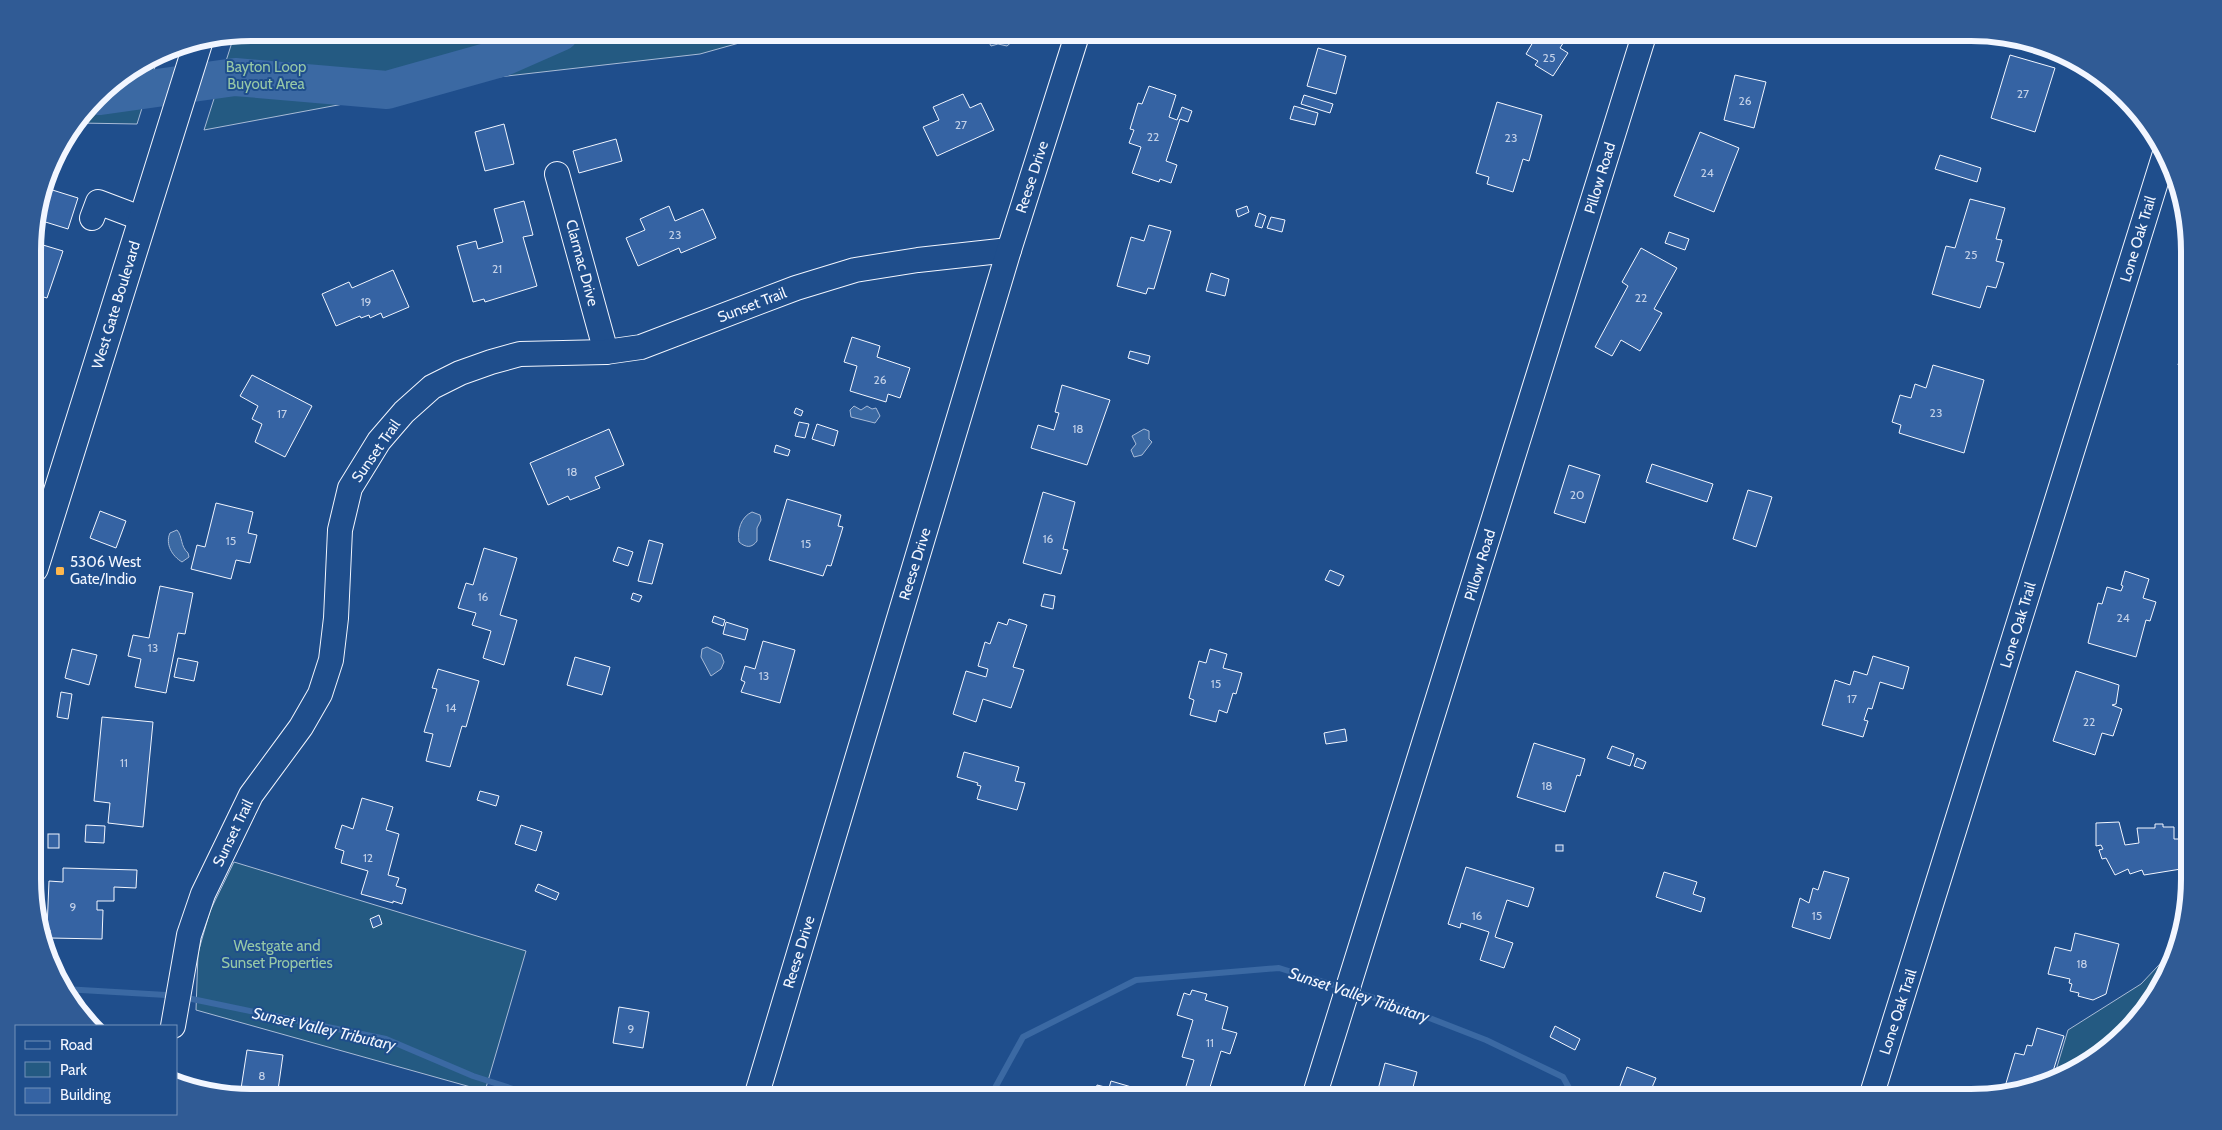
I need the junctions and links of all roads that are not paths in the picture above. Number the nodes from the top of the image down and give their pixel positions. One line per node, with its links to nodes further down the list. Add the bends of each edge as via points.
1 (1075, 41): 8 (street, Reese Drive)
2 (1642, 41): 13 (street, Pillow Road)
3 (196, 48): 7 (main road, West Gate Boulevard)
4 (2162, 164): 14 (street, Lone Oak Trail)
5 (558, 174): 9 (street, Clarmac Drive)
6 (97, 203): 7 (street)
7 (143, 219): 10 (main road, West Gate Boulevard)
8 (1009, 250): 9 (street, Sunset Trail, via 855,270 796,288 641,347); 12 (street, Reese Drive)
9 (606, 352): 11 (street, Sunset Trail, via 520,354 460,373 432,387 379,441 350,488 340,530 331,660 320,694 251,795 203,894 188,935)
10 (41, 522)
11 (173, 1025)
12 (758, 1089)
13 (1317, 1089)
14 (1873, 1089)

